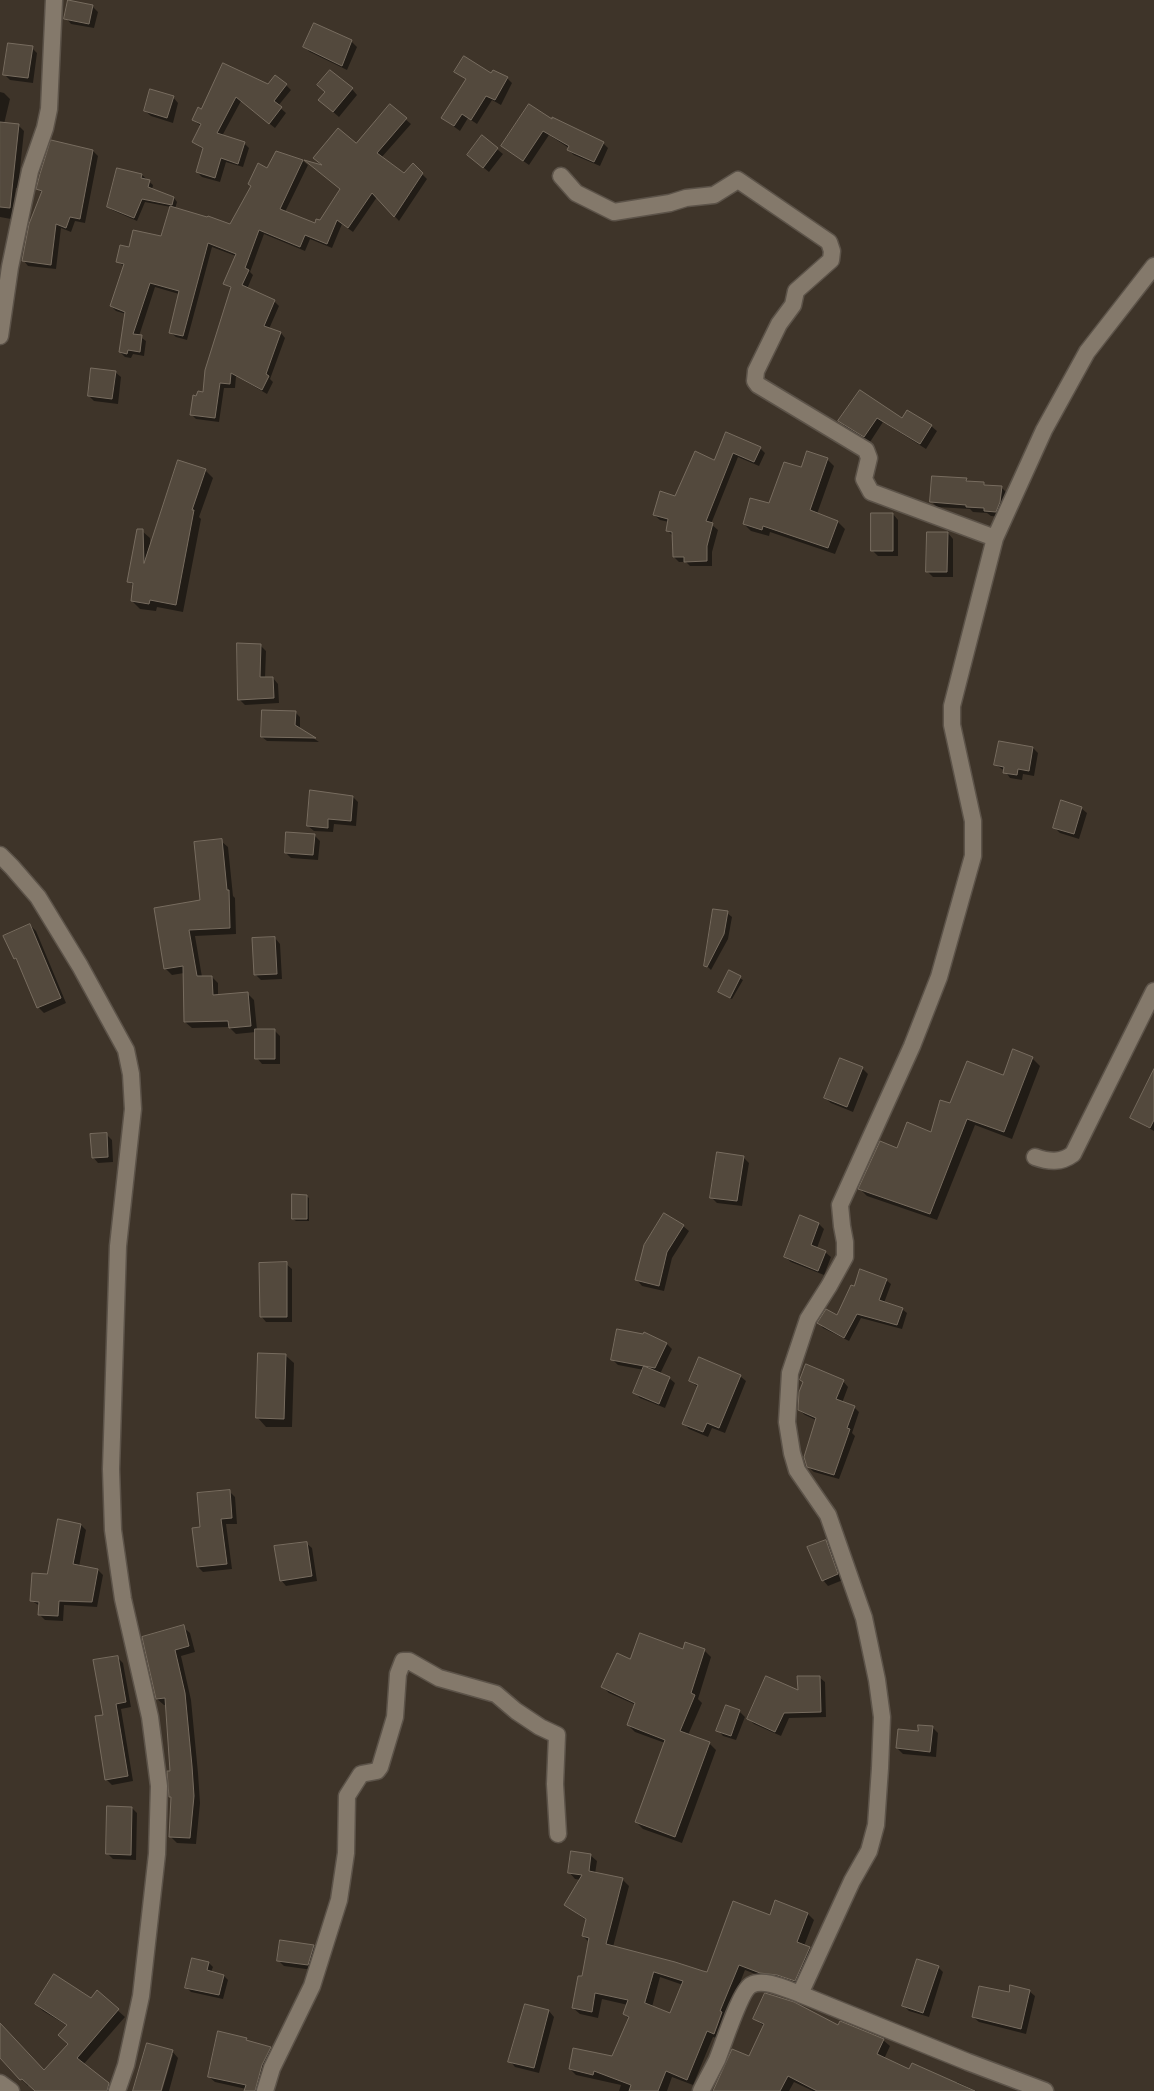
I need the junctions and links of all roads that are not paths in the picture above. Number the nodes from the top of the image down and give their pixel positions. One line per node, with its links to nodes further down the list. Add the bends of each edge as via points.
1 (54, 0): 4 (street, via 49,109 30,170)
2 (561, 176): 5 (street, via 576,193 614,212 714,195 738,180 829,242 830,260 796,291 793,305 779,324 756,371 755,381 866,450 869,458 864,479 871,492)
3 (1154, 266): 5 (street, via 1087,352 1044,430)
4 (0, 336)
5 (995, 538): 10 (street, via 952,706 952,726 973,822 973,856 939,977 916,1037 840,1205 845,1257 808,1319 790,1373 787,1422 792,1453 797,1470 828,1515 842,1550 864,1618 882,1717 876,1825 869,1851)
6 (0, 855): 14 (street, via 38,897 80,966 126,1050 131,1074 133,1109 118,1246 111,1469 113,1530 123,1599 150,1717 159,1786 157,1854 141,1996)
7 (1154, 992): 8 (street, via 1073,1154 1056,1161)
8 (1036, 1157)
9 (558, 1834): 15 (street, via 557,1735 516,1711 496,1694 439,1678 409,1661 403,1661 398,1674 396,1717 380,1767 359,1776 347,1796 342,1886 316,1975 272,2068)
10 (800, 1994): 12 (street); 16 (street, via 766,1984 750,1986)
11 (0, 2083): 13 (street)
12 (1010, 2085): 17 (street)
13 (11, 2091)
14 (117, 2091)
15 (265, 2091)
16 (700, 2091)
17 (1045, 2091)

